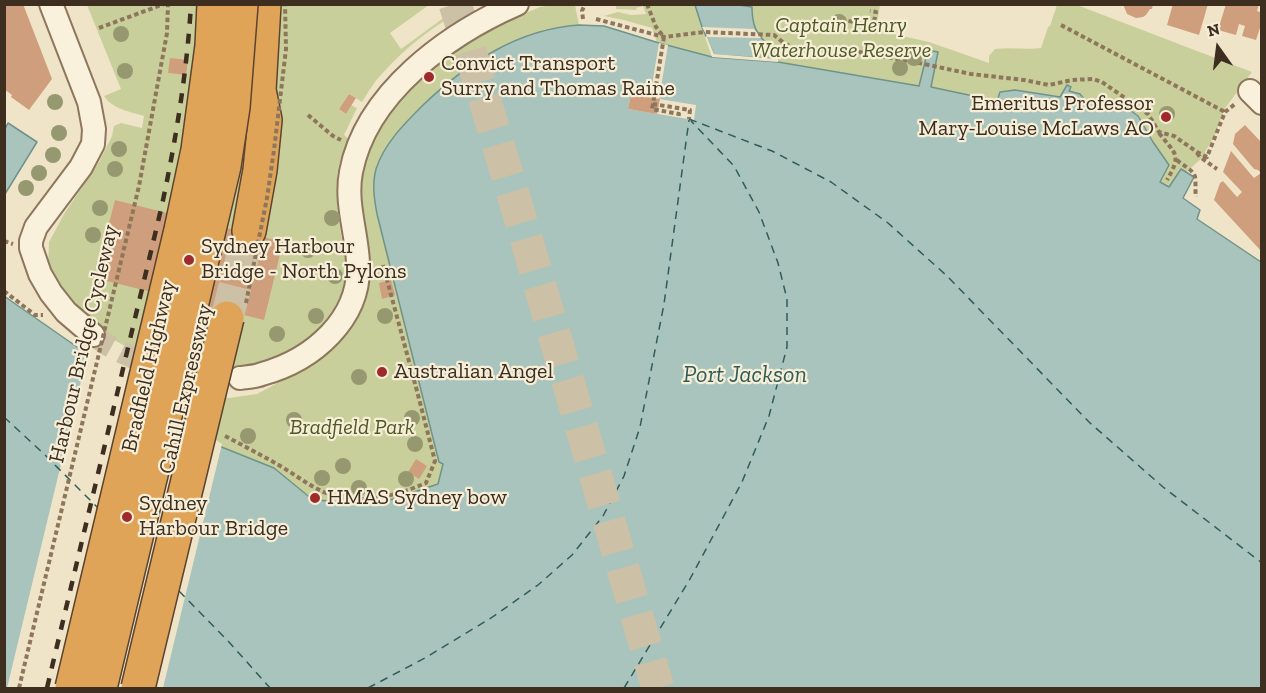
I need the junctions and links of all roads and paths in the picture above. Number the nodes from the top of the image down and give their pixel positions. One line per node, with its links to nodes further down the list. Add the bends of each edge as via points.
1 (51, 4): 35 (street, via 89,102 93,144 81,167 36,227 31,248 39,274 51,293)
2 (166, 4): 14 (path); 38 (path, Harbour Bridge Cycleway, bridge, via 168,33 139,186)
3 (214, 4): 39 (highway, Bradfield Highway, bridge, via 198,150)
4 (241, 4): 40 (highway, Bradfield Highway, bridge, via 224,166)
5 (264, 4): 16 (highway, Cahill Expressway)
6 (517, 4): 36 (street, via 438,49 384,102 360,143 350,173 358,264 349,310 332,333 301,357 282,368)
7 (585, 4): 10 (path)
8 (647, 4): 15 (path)
9 (870, 11): 12 (path, via 876,12 873,27)
10 (583, 19)
11 (596, 20): 15 (path)
12 (844, 23)
13 (1061, 25): 19 (path)
14 (99, 28)
15 (664, 37): 18 (path); 23 (path, via 705,32 757,33 774,35 800,50 842,49 1049,85 1088,79 1102,82 1134,103 1148,114)
16 (259, 90): 30 (highway, Cahill Expressway, via 265,120); 41 (highway, Cahill Expressway, via 246,120)
17 (1250, 99): 19 (path)
18 (653, 104): 21 (path, via 652,109 679,114); 22 (path, via 690,110)
19 (1225, 112): 25 (path, via 1208,156)
20 (308, 115): 24 (path)
21 (678, 118)
22 (689, 119)
23 (1159, 132): 25 (path, via 1174,136); 26 (path)
24 (344, 142)
25 (1197, 152): 27 (path)
26 (1177, 160): 28 (path); 29 (path, via 1194,174)
27 (1217, 169)
28 (1167, 180)
29 (1196, 197)
30 (249, 231)
31 (383, 265): 37 (path, via 435,461 426,483 387,496 340,497 326,493)
32 (4, 291): 33 (path, via 35,315)
33 (48, 314)
34 (227, 318): 42 (highway, Cahill Expressway, bridge)
35 (93, 335)
36 (240, 378)
37 (225, 436)
38 (19, 688)
39 (72, 688)
40 (100, 688)
41 (115, 688)
42 (138, 688)

